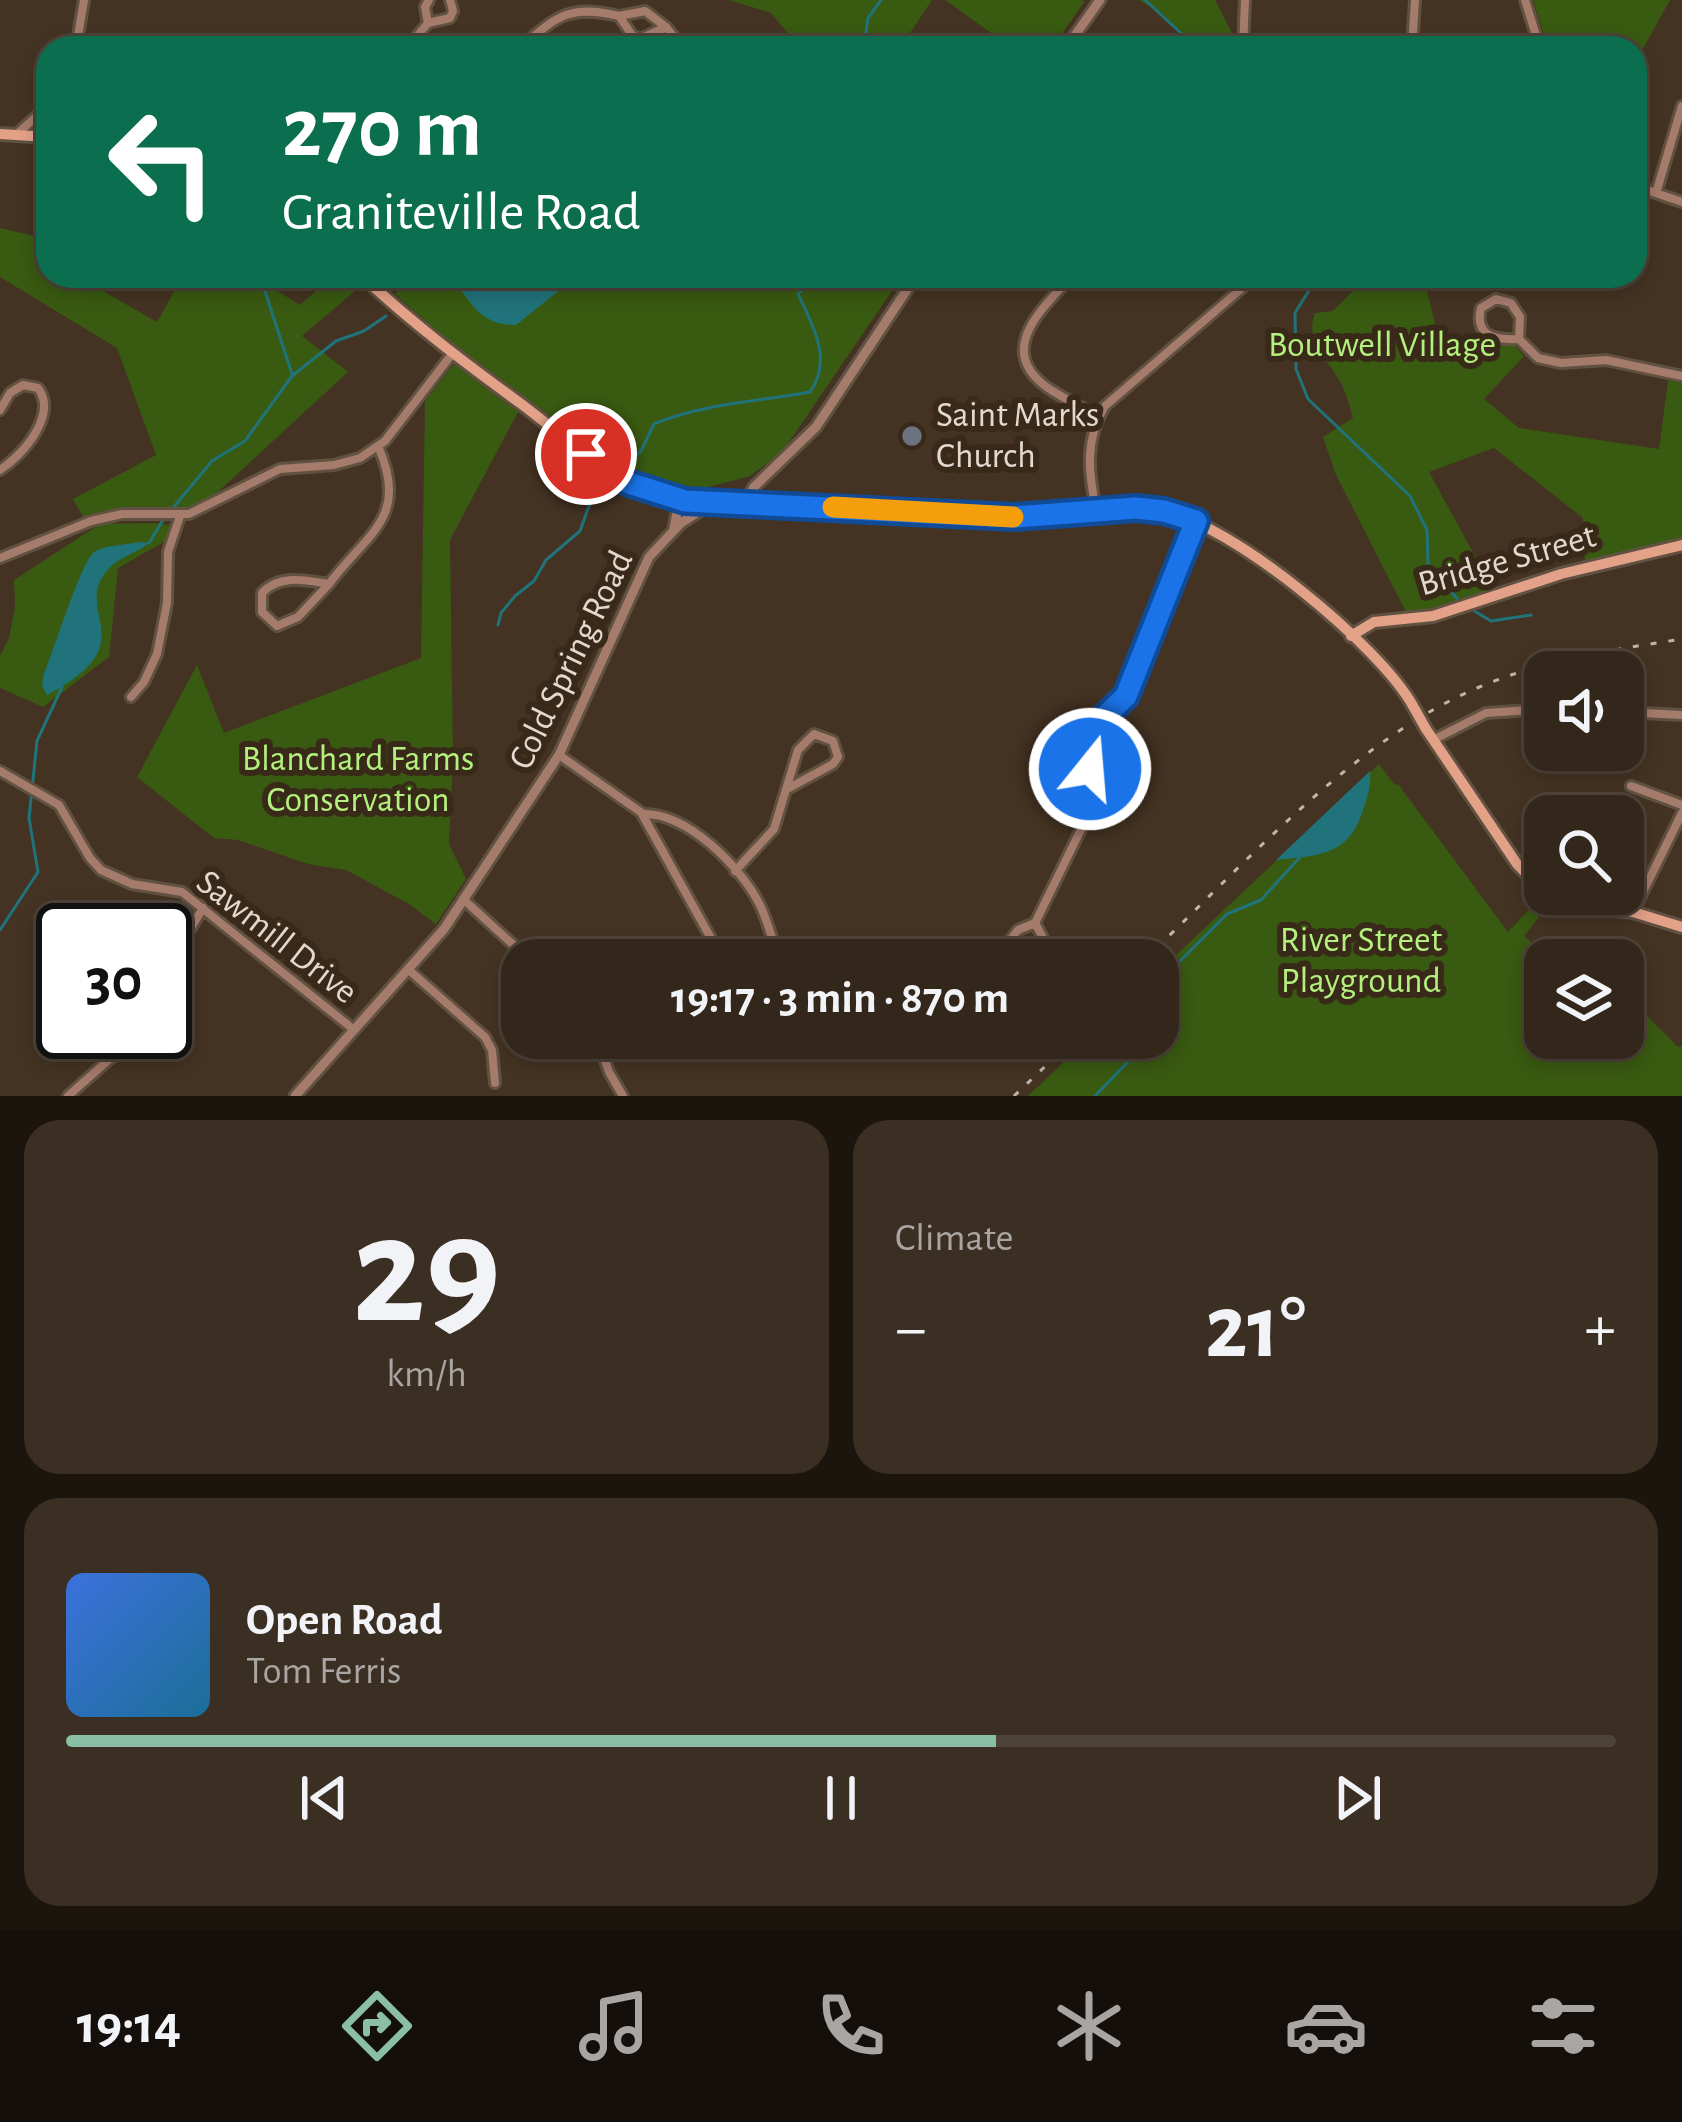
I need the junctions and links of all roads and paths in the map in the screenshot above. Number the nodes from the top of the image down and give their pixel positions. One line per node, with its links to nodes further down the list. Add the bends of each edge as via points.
1 (429, 0): 9 (street)
2 (449, 0): 9 (street, via 450,18)
3 (1100, 0): 17 (street)
4 (1245, 0): 18 (street)
5 (1415, 0): 19 (street)
6 (1525, 0): 20 (street)
7 (81, 2): 11 (street)
8 (619, 16): 10 (street, via 645,11); 13 (street, via 583,8); 14 (street)
9 (428, 23): 12 (street)
10 (666, 27): 15 (street); 16 (street)
11 (77, 36)
12 (417, 36)
13 (536, 36)
14 (634, 36)
15 (646, 36)
16 (673, 36)
17 (1074, 36)
18 (1244, 36)
19 (1413, 36)
20 (1536, 36)
21 (1682, 106): 27 (street)
22 (36, 117): 24 (street)
23 (0, 134): 24 (main road)
24 (16, 135): 25 (main road)
25 (36, 136)
26 (1647, 190): 27 (street)
27 (1656, 193): 28 (street)
28 (1682, 202)
29 (378, 288): 34 (main road)
30 (908, 288): 40 (street, via 816,427)
31 (1061, 288): 37 (street, via 1028,326 1026,359 1042,384)
32 (1242, 288): 37 (street)
33 (1519, 339): 33 (street, via 1484,333 1481,308 1496,299 1511,303); 35 (street, via 1548,362 1606,360)
34 (452, 354): 38 (street); 41 (main road, via 608,471)
35 (1682, 376)
36 (0, 410): 39 (street, via 23,385 38,388 46,402 33,435)
37 (1098, 418): 45 (street, via 1089,456)
38 (378, 446): 46 (street, via 349,462 280,470); 51 (street, via 388,467 389,508)
39 (0, 470)
40 (768, 476): 42 (street); 44 (street)
41 (667, 498): 43 (main road); 48 (street, Cold Spring Road, via 679,512)
42 (745, 502): 43 (main road); 44 (main road)
43 (712, 503): 48 (street, Cold Spring Road)
44 (759, 503): 45 (main road, via 1014,517)
45 (1096, 509): 47 (main road, via 1149,509)
46 (180, 516): 50 (street, via 111,515); 53 (street, via 158,654)
47 (1196, 521): 52 (main road, via 1234,541); 70 (street, via 1126,696 1088,739 1094,806)
48 (673, 530): 58 (street, Cold Spring Road, via 638,576)
49 (1682, 545): 52 (main road, Bridge Street, via 1433,616 1374,622)
50 (0, 558)
51 (328, 584): 51 (street, via 272,583 262,593 262,612 277,626 289,624)
52 (1352, 635): 57 (main road, bridge, via 1388,670)
53 (131, 697)
54 (1524, 710): 57 (street, via 1486,712)
55 (1644, 713): 56 (street)
56 (1682, 715)
57 (1430, 734): 64 (main road)
58 (560, 755): 63 (street); 67 (street, Cold Spring Road)
59 (0, 771): 68 (street, Sawmill Drive, via 58,805 90,858 111,876 172,889)
60 (1631, 786): 62 (street)
61 (789, 788): 61 (street, via 833,764 833,741 814,734 804,740); 65 (street, via 774,829)
62 (1682, 809): 66 (street)
63 (642, 814): 65 (street, via 688,829); 74 (street)
64 (1524, 869)
65 (735, 871): 75 (street)
66 (1644, 889)
67 (463, 899): 73 (street); 78 (street, Cold Spring Road)
68 (203, 908): 71 (street); 79 (street, Sawmill Drive)
69 (1643, 915): 72 (main road)
70 (1035, 922): 76 (street); 77 (street)
71 (192, 926)
72 (1682, 927)
73 (507, 939)
74 (711, 939)
75 (772, 939)
76 (1011, 939)
77 (1042, 939)
78 (410, 970): 79 (street, Cold Spring Road); 82 (street, via 485,1036)
79 (352, 1029): 84 (street, Cold Spring Road)
80 (110, 1059): 83 (street)
81 (604, 1059): 85 (street)
82 (495, 1083)
83 (68, 1096)
84 (296, 1096)
85 (622, 1096)

